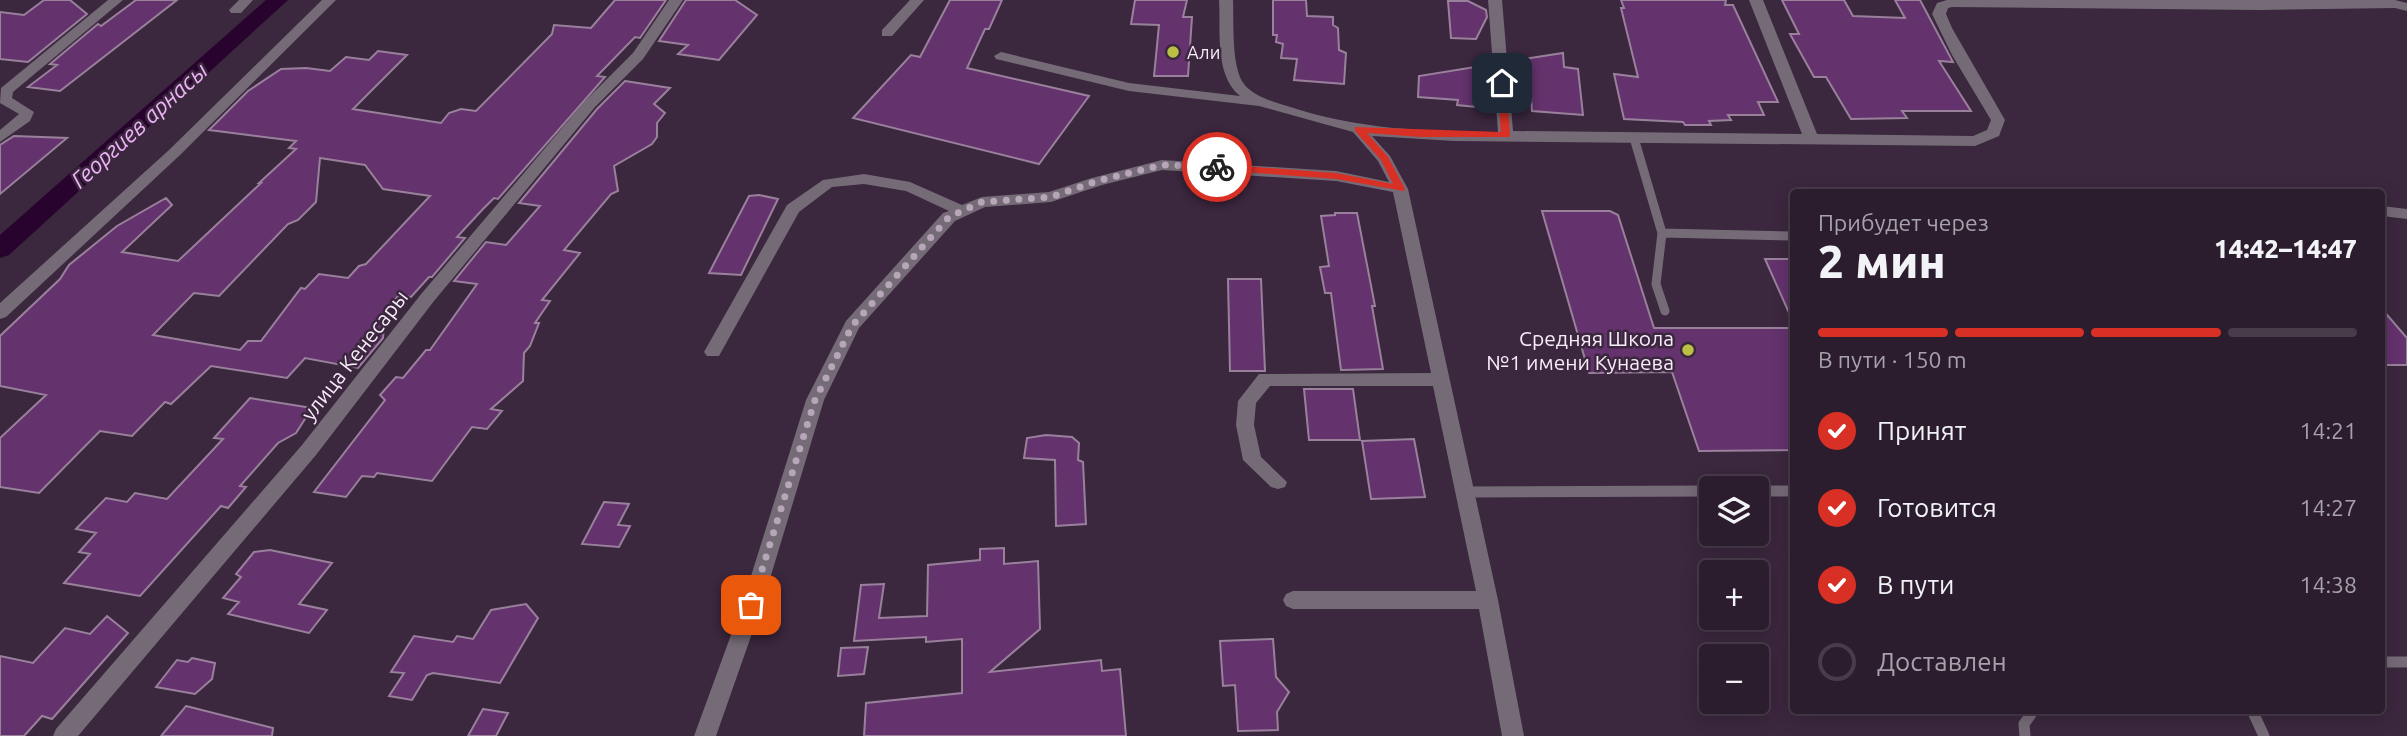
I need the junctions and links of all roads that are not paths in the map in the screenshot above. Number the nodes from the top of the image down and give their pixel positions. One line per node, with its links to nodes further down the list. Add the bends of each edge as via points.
1 (116, 0): 15 (street, via 6,91 5,100 27,112)
2 (329, 0): 25 (street, via 174,153)
3 (676, 0): 39 (street, улица Кенесары, via 650,44 590,104 428,297 309,450)
4 (917, 0): 10 (street)
5 (1226, 0): 12 (street, via 1231,74 1240,89)
6 (1495, 0): 14 (street)
7 (1756, 0): 16 (street)
8 (2059, 1): 9 (street); 16 (street, via 1942,6 1939,14 1951,44 1998,120 1994,133 1975,141)
9 (2397, 4)
10 (887, 33)
11 (1001, 56): 12 (street, via 1129,87)
12 (1257, 102): 13 (street)
13 (1358, 129): 14 (street); 18 (street, via 1385,159)
14 (1506, 135): 17 (street)
15 (0, 137)
16 (1811, 137): 17 (street)
17 (1634, 138): 22 (lane)
18 (1400, 189): 19 (street, via 1336,176 1162,165 1051,197 982,202); 27 (street)
19 (962, 211): 26 (street, via 910,187 864,179 828,184 793,209); 40 (street, via 949,217 852,326 815,400)
20 (2385, 211): 21 (street)
21 (2407, 214)
22 (1662, 233): 23 (lane); 24 (lane, via 1656,284)
23 (1790, 236)
24 (1665, 311)
25 (0, 313)
26 (713, 352)
27 (1441, 380): 28 (street, via 1265,379 1247,401 1245,425 1252,460); 32 (street)
28 (1278, 482)
29 (1699, 491): 32 (lane)
30 (1769, 491): 31 (lane)
31 (1790, 491)
32 (1465, 492): 34 (street)
33 (1293, 600): 34 (street)
34 (1488, 600): 41 (street)
35 (2385, 662): 36 (lane)
36 (2407, 662)
37 (2031, 714): 42 (lane, via 2024,724)
38 (2254, 714): 43 (lane)
39 (64, 736)
40 (705, 736)
41 (1513, 736)
42 (2025, 736)
43 (2264, 736)

